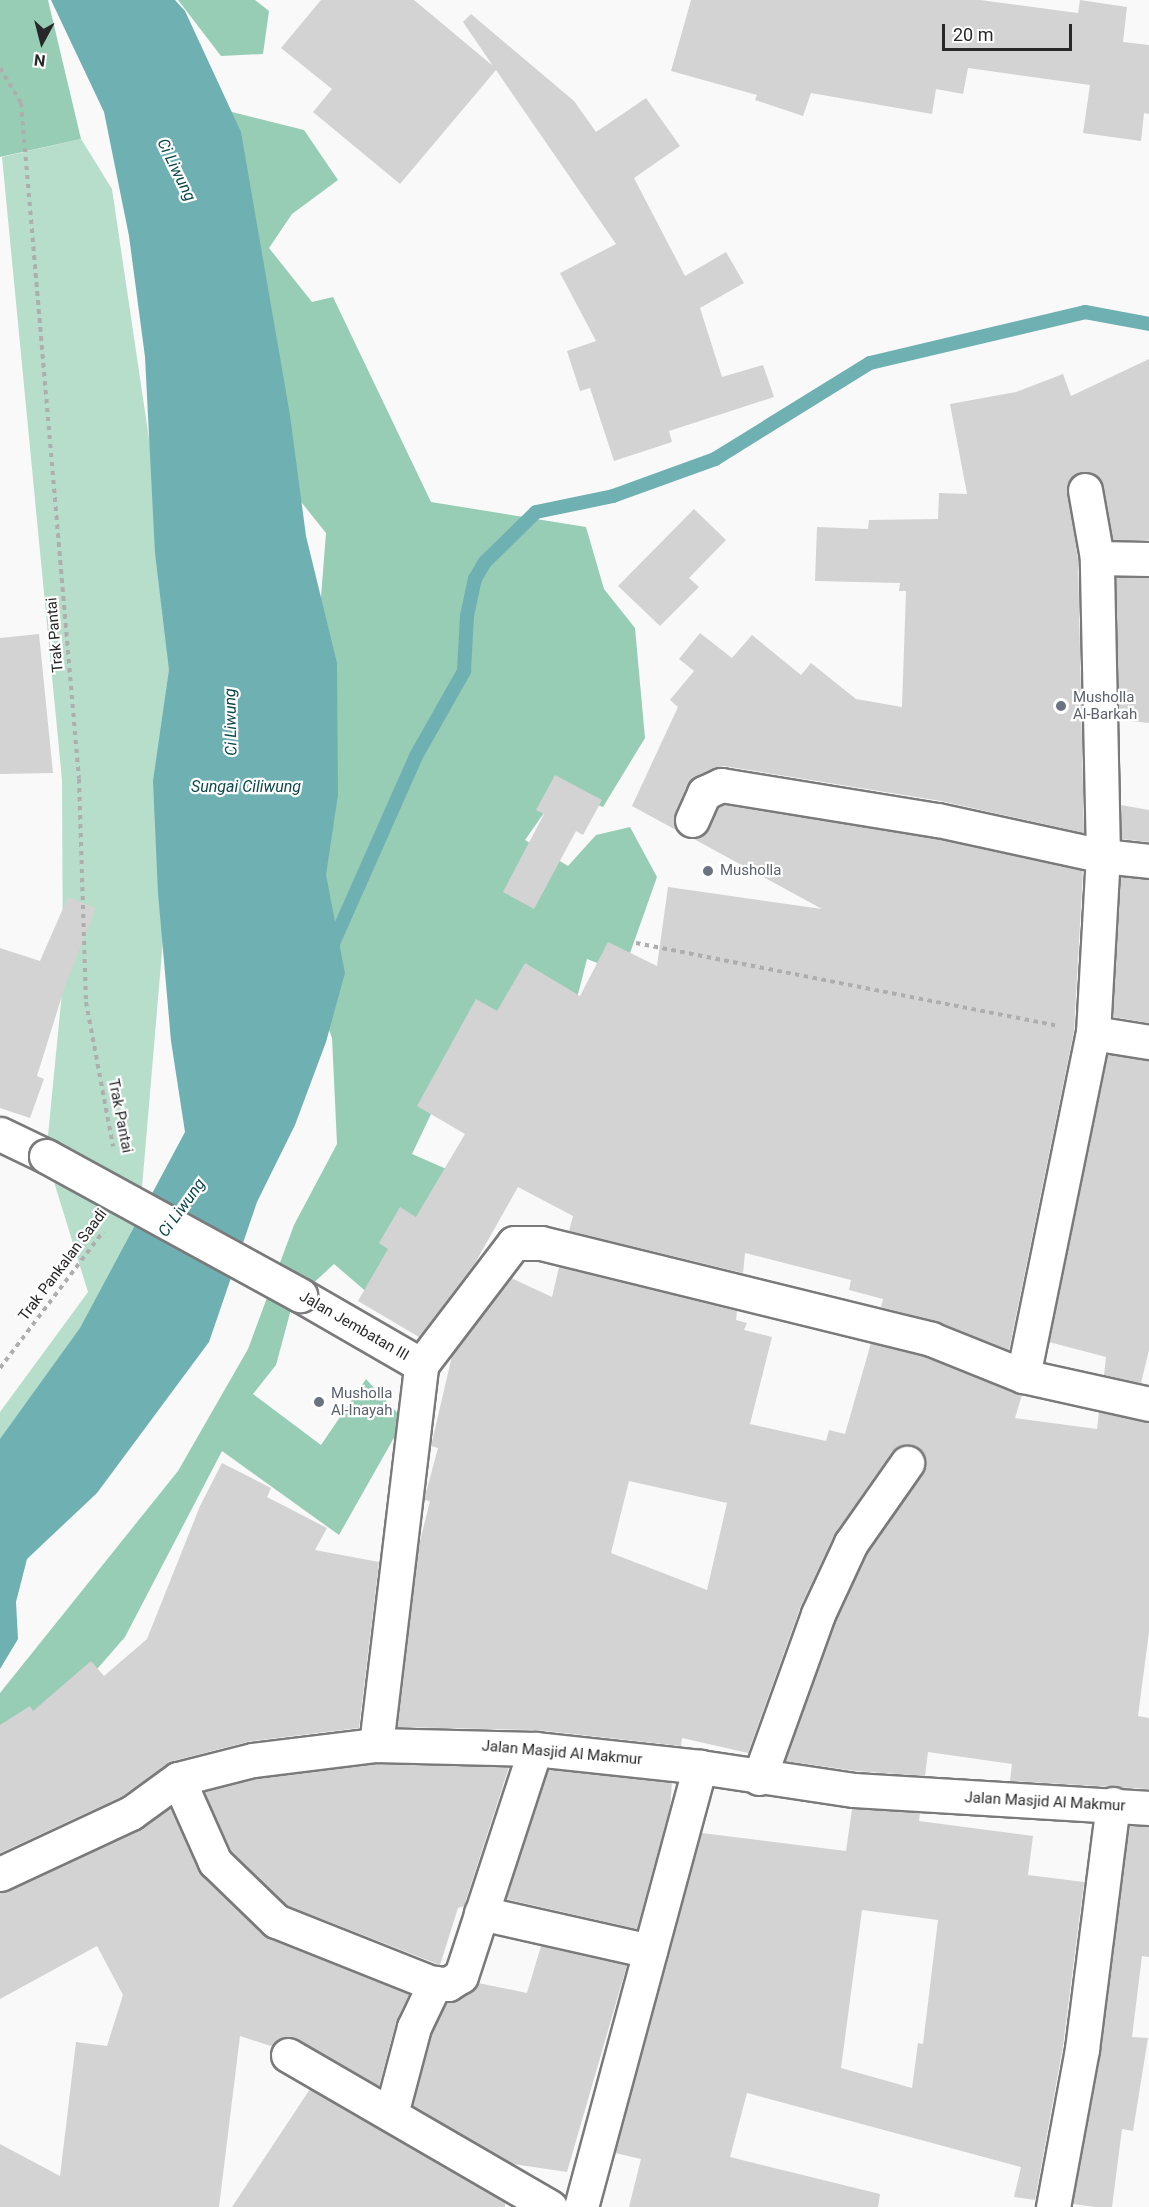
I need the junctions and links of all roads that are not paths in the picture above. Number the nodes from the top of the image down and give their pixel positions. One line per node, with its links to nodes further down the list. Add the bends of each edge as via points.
1 (1085, 490): 2 (street)
2 (1097, 558): 3 (street); 5 (street)
3 (1149, 559)
4 (692, 820): 5 (street, via 704,794 721,785 938,820)
5 (1103, 856): 6 (street); 7 (street)
6 (1149, 861)
7 (1093, 1033): 8 (street); 11 (street)
8 (1149, 1042)
9 (0, 1134): 10 (street, Jalan Jembatan III, bridge, via 300,1295)
10 (421, 1365): 11 (street, via 506,1248 522,1241 931,1339); 14 (street, Jalan Jembatan III)
11 (1023, 1376): 12 (street)
12 (1149, 1404)
13 (907, 1462): 17 (street, via 851,1543 818,1614)
14 (376, 1745): 15 (street, Jalan Masjid Al Makmur); 18 (street, Jalan Masjid Al Makmur, via 253,1760)
15 (535, 1749): 16 (street, Jalan Masjid Al Makmur); 22 (street)
16 (700, 1767): 17 (street, Jalan Masjid Al Makmur); 23 (street)
17 (759, 1778): 19 (street, Jalan Masjid Al Makmur, via 854,1790)
18 (178, 1779): 21 (street, Jalan Masjid Al Makmur, via 131,1813); 24 (street, via 215,1862 276,1921)
19 (1113, 1804): 20 (street, Jalan Masjid Al Makmur); 29 (street, via 1082,2049)
20 (1149, 1808)
21 (0, 1874)
22 (481, 1913): 23 (street); 24 (street, via 461,1976 448,1984)
23 (650, 1951): 28 (street)
24 (435, 1983): 26 (street, via 414,2027)
25 (288, 2055): 26 (street)
26 (391, 2114): 27 (street)
27 (550, 2207)
28 (581, 2207)
29 (1053, 2207)

